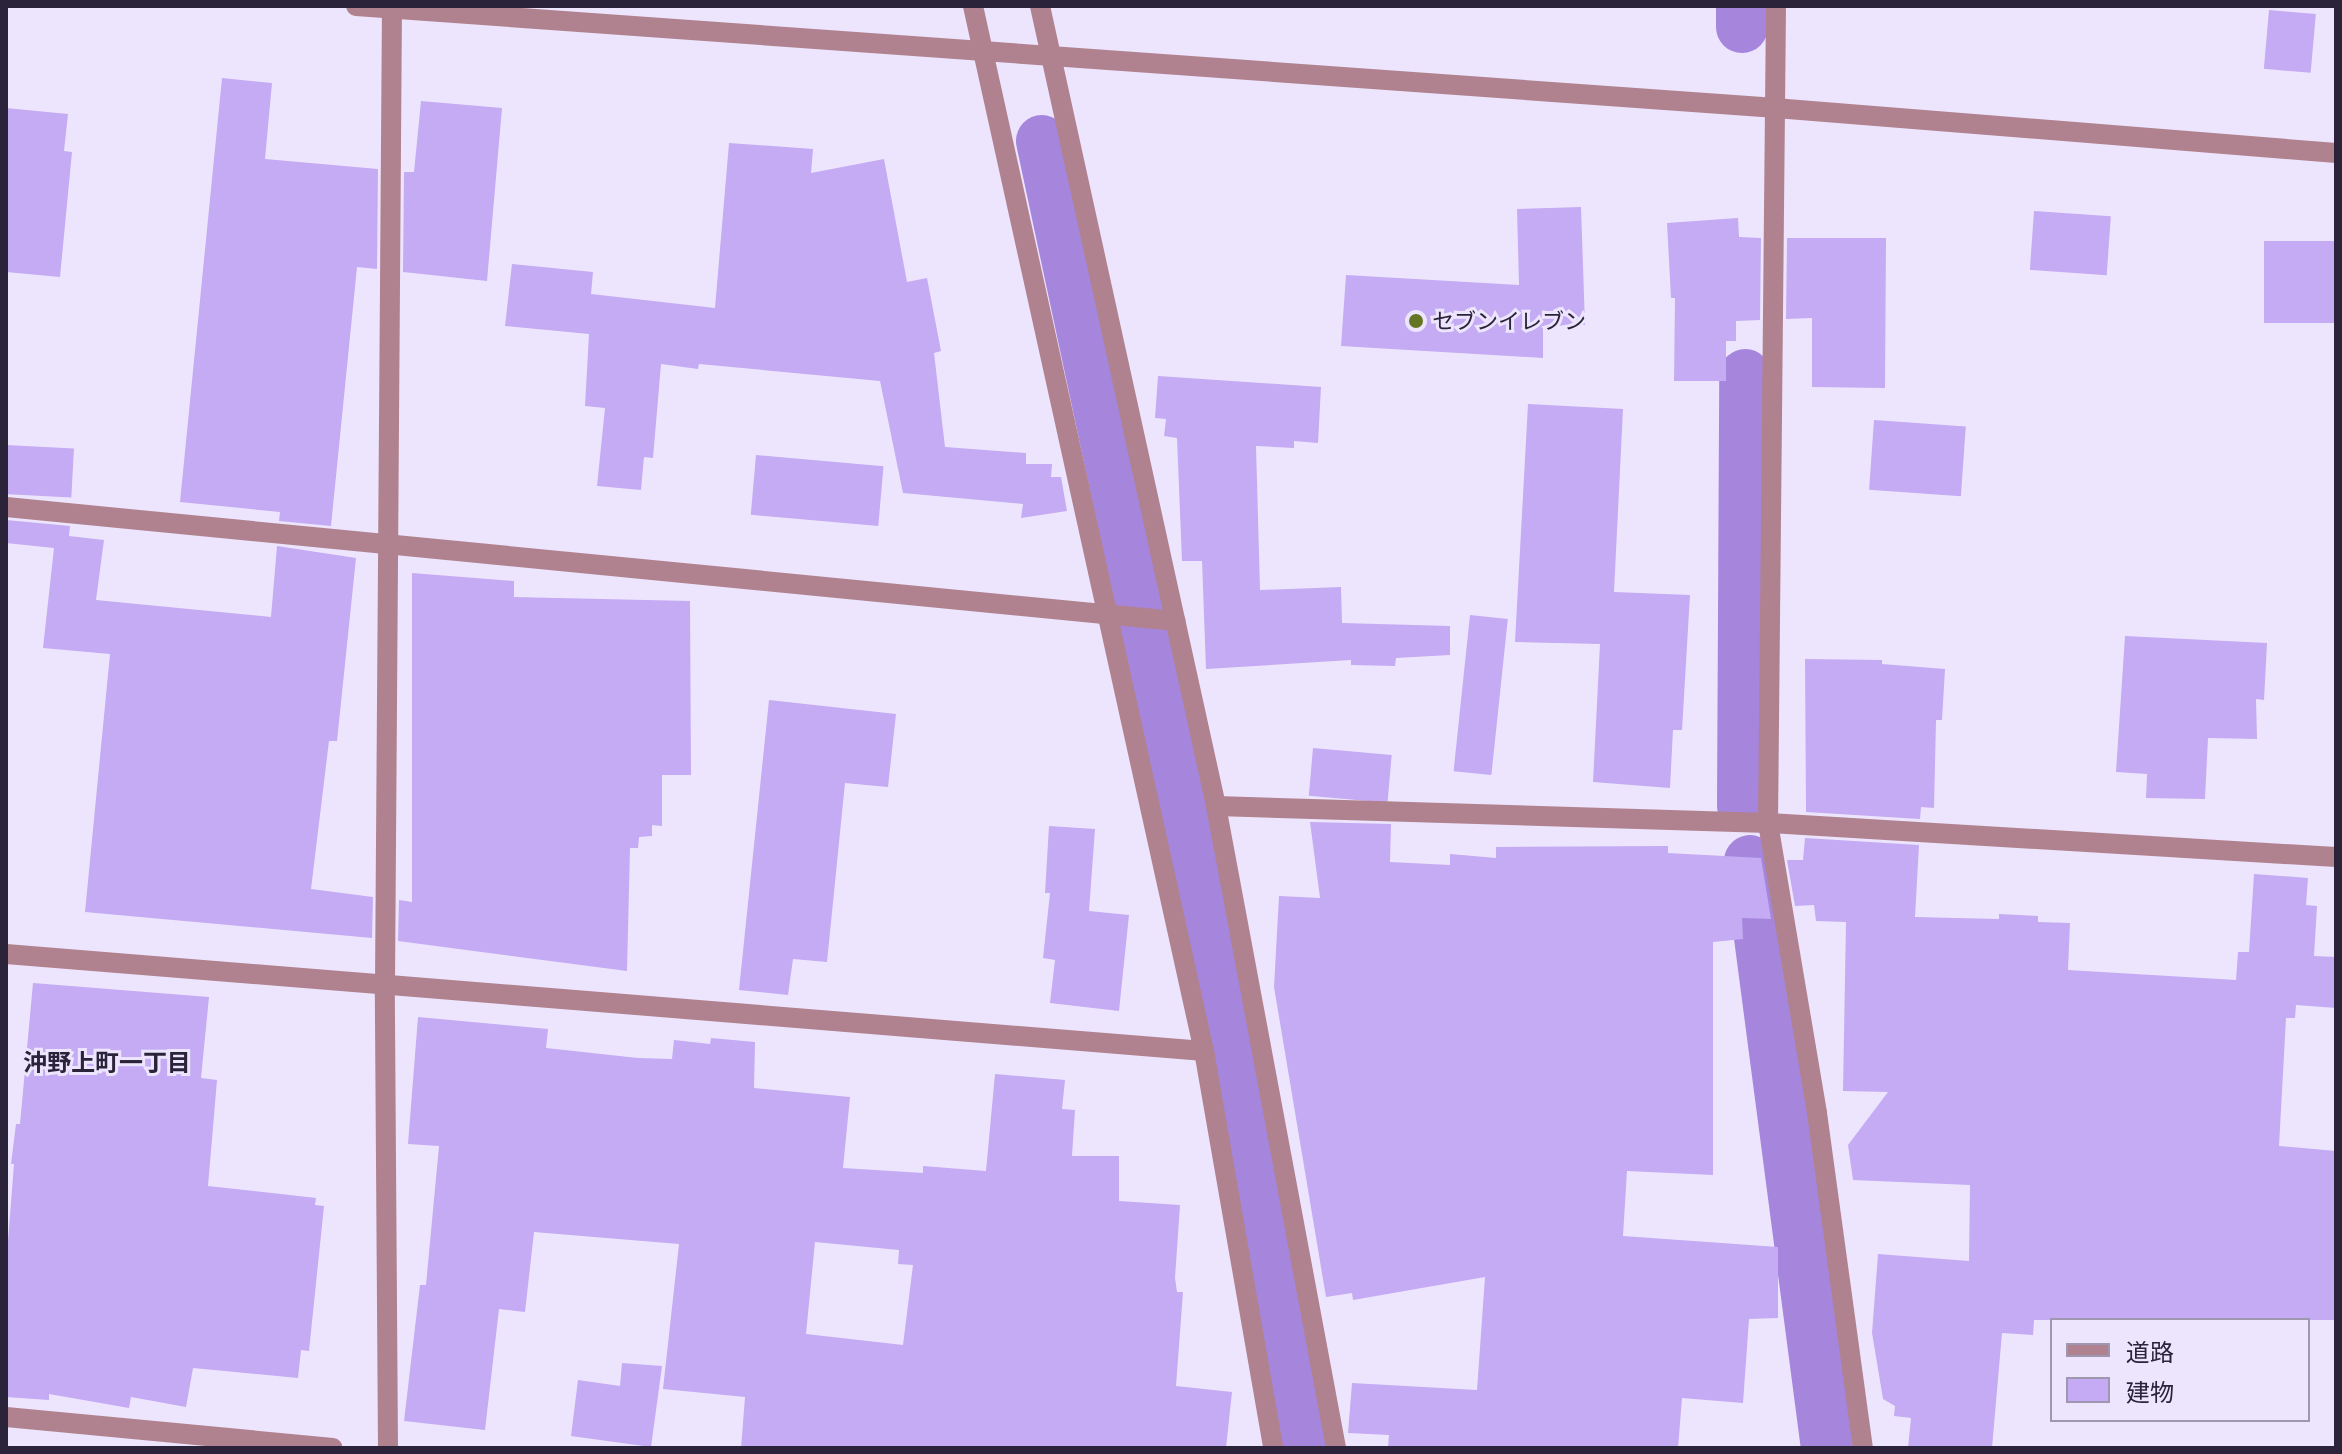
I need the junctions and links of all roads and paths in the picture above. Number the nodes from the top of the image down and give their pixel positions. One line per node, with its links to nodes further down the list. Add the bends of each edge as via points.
1 (356, 6): 5 (street)
2 (973, 6): 6 (street)
3 (1040, 6): 7 (street)
4 (1776, 6): 8 (street)
5 (392, 9): 6 (street); 11 (street)
6 (985, 50): 7 (street); 12 (street)
7 (1051, 54): 8 (street); 13 (street)
8 (1776, 108): 9 (street); 15 (street)
9 (2336, 153)
10 (6, 507): 11 (street)
11 (388, 545): 12 (street); 18 (street)
12 (1118, 615): 13 (street); 19 (street)
13 (1167, 620): 14 (street)
14 (1216, 806): 15 (street); 24 (street)
15 (1768, 823): 16 (street); 25 (street, via 1817,1113)
16 (2336, 857)
17 (6, 954): 18 (street)
18 (385, 983): 19 (street); 22 (street)
19 (1204, 1051): 23 (street)
20 (6, 1417): 21 (street)
21 (333, 1448)
22 (388, 1448)
23 (1273, 1448)
24 (1336, 1448)
25 (1863, 1448)

